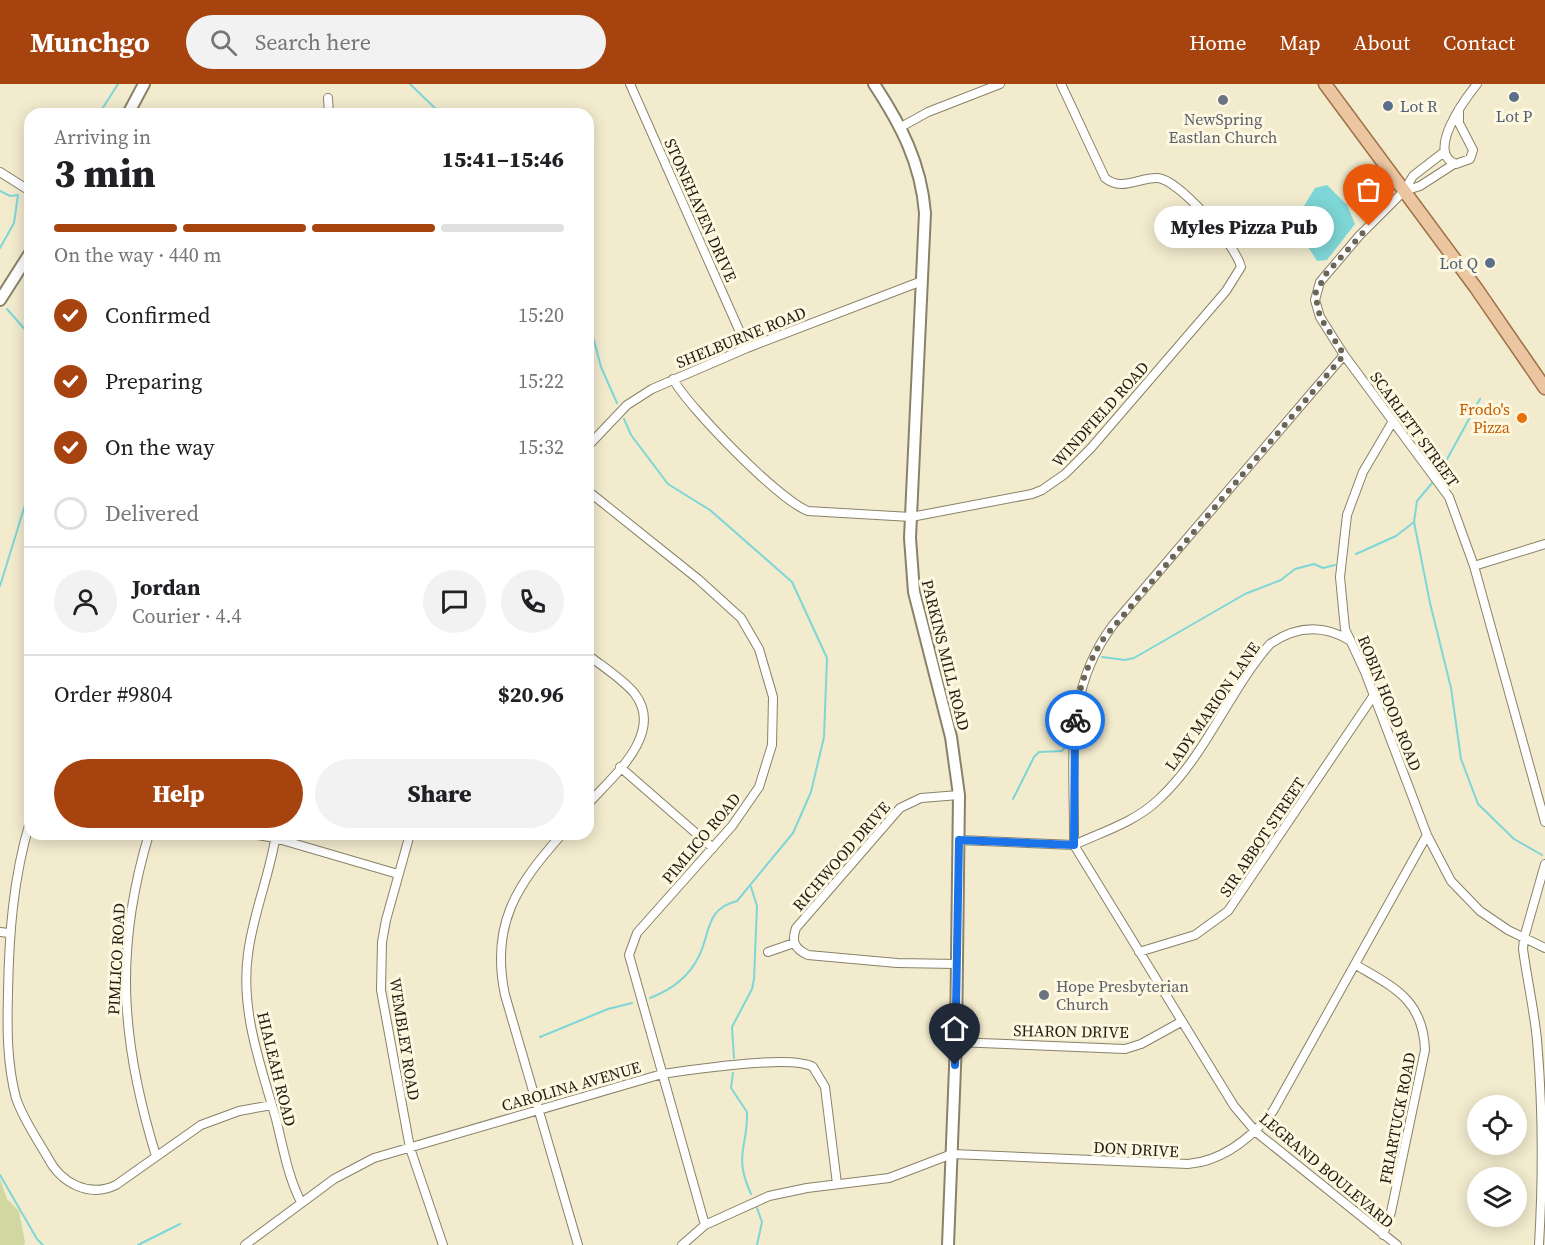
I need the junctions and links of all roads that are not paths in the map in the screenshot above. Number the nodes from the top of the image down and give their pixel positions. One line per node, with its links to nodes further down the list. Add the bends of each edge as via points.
1 (144, 84): 9 (street)
2 (630, 84): 23 (street, STONEHAVEN DRIVE)
3 (874, 84): 12 (street, PARKINS MILL ROAD)
4 (1000, 84): 12 (street, via 928,112)
5 (1061, 84): 30 (street, WINDFIELD ROAD, via 1105,178 1123,184 1156,178 1170,183 1225,236 1237,254 1239,272 1091,448 1054,483 1032,494)
6 (1325, 84): 19 (main road)
7 (1477, 84): 11 (street)
8 (328, 98): 10 (street)
9 (131, 108)
10 (329, 108)
11 (1459, 109): 13 (street, via 1459,123); 14 (street, via 1452,119)
12 (901, 127): 21 (street, PARKINS MILL ROAD, via 917,164 923,193)
13 (1467, 138): 14 (street, via 1458,135); 16 (street, via 1473,146 1471,158)
14 (1447, 141): 15 (street)
15 (1444, 152): 16 (street); 19 (street, SCARLETT STREET, via 1413,176)
16 (1454, 164): 19 (street, via 1420,186)
17 (0, 172): 18 (street)
18 (24, 187)
19 (1404, 191): 24 (street, SCARLETT STREET, via 1326,274 1315,294 1320,317); 26 (main road)
20 (24, 262): 22 (street)
21 (922, 281): 23 (street, SHELBURNE ROAD); 30 (street, PARKINS MILL ROAD)
22 (0, 300)
23 (747, 348): 25 (street, SHELBURNE ROAD)
24 (1344, 355): 27 (street, SCARLETT STREET); 48 (street, via 1113,625 1092,655 1076,714)
25 (672, 379): 28 (street, SHELBURNE ROAD, via 627,405); 30 (street, WINDFIELD ROAD, via 683,397 793,504 816,513)
26 (1545, 388)
27 (1393, 421): 32 (street, SCARLETT STREET, via 1449,497); 33 (street, ROBIN HOOD ROAD, via 1363,472 1344,526 1341,608)
28 (594, 440)
29 (594, 496): 49 (street, PIMLICO ROAD, via 741,618 765,663 774,722 767,765 746,809)
30 (911, 517): 37 (street, PARKINS MILL ROAD, via 914,592 951,737)
31 (1545, 544): 32 (street)
32 (1474, 566): 39 (street, SCARLETT STREET)
33 (1349, 640): 35 (street, ROBIN HOOD ROAD); 48 (street, LADY MARION LANE, via 1330,631 1304,629 1270,644 1170,789 1138,815)
34 (594, 661): 36 (street, via 628,687 643,711 643,733)
35 (1374, 695): 40 (street, ROBIN HOOD ROAD); 58 (street, SIR ABBOT STREET, via 1228,911 1195,935)
36 (620, 767): 38 (street); 49 (street)
37 (959, 795): 47 (street, PARKINS MILL ROAD); 55 (street, RICHWOOD DRIVE, via 921,798 900,808 796,928)
38 (594, 797)
39 (1545, 822)
40 (1427, 835): 54 (street, ROBIN HOOD ROAD, via 1461,894 1492,920); 60 (street, DON DRIVE)
41 (26, 840): 53 (street)
42 (147, 840): 69 (street, PIMLICO ROAD, via 133,892 126,1016 132,1066)
43 (275, 840): 64 (street, HIALEAH ROAD, via 254,915 246,970 248,1012)
44 (289, 840): 51 (street)
45 (408, 840): 51 (street, WEMBLEY ROAD)
46 (557, 840): 65 (street, via 517,891 502,936 500,964 504,995)
47 (959, 840): 48 (street); 59 (street, PARKINS MILL ROAD)
48 (1074, 845): 58 (street, LEGRAND BOULEVARD)
49 (713, 848): 63 (street, PIMLICO ROAD, via 637,933 630,947 630,967)
50 (1545, 864): 54 (street)
51 (398, 874): 67 (street, WEMBLEY ROAD, via 382,942 381,982)
52 (0, 932): 53 (street)
53 (9, 933): 69 (street, via 8,1030 14,1088 24,1117 52,1166 71,1184 99,1190 116,1185)
54 (1524, 938): 56 (street, ROBIN HOOD ROAD); 80 (street, via 1542,1105)
55 (794, 943): 57 (street); 59 (street, via 808,955 837,959)
56 (1545, 948)
57 (768, 952)
58 (1139, 952): 61 (street, LEGRAND BOULEVARD)
59 (957, 964): 62 (street, PARKINS MILL ROAD)
60 (1356, 965): 66 (street, DON DRIVE, via 1290,1084); 73 (street, FRIARTUCK ROAD, via 1404,995 1418,1013 1424,1030 1425,1050)
61 (1181, 1022): 62 (street, SHARON DRIVE, via 1125,1049); 66 (street, LEGRAND BOULEVARD, via 1222,1090)
62 (956, 1042): 68 (street, PARKINS MILL ROAD)
63 (662, 1074): 65 (street, CAROLINA AVENUE); 70 (street, CAROLINA AVENUE, via 795,1061 813,1067 825,1087); 72 (street, PIMLICO ROAD)
64 (272, 1105): 69 (street, via 216,1119); 71 (street, HIALEAH ROAD)
65 (539, 1110): 67 (street, CAROLINA AVENUE); 76 (street)
66 (1256, 1132): 68 (street, DON DRIVE, via 1219,1157 1202,1163); 73 (street, LEGRAND BOULEVARD)
67 (410, 1148): 71 (street, CAROLINA AVENUE, via 352,1168); 75 (street, WEMBLEY ROAD)
68 (952, 1154): 70 (street, DON DRIVE, via 889,1178); 78 (street, PARKINS MILL ROAD)
69 (156, 1156)
70 (837, 1184): 72 (street, DON DRIVE, via 769,1196)
71 (301, 1202): 74 (street, CAROLINA AVENUE)
72 (705, 1225): 77 (street, DON DRIVE)
73 (1383, 1235): 79 (street, LEGRAND BOULEVARD)
74 (245, 1245)
75 (443, 1245)
76 (578, 1245)
77 (682, 1245)
78 (948, 1245)
79 (1397, 1245)
80 (1539, 1245)

